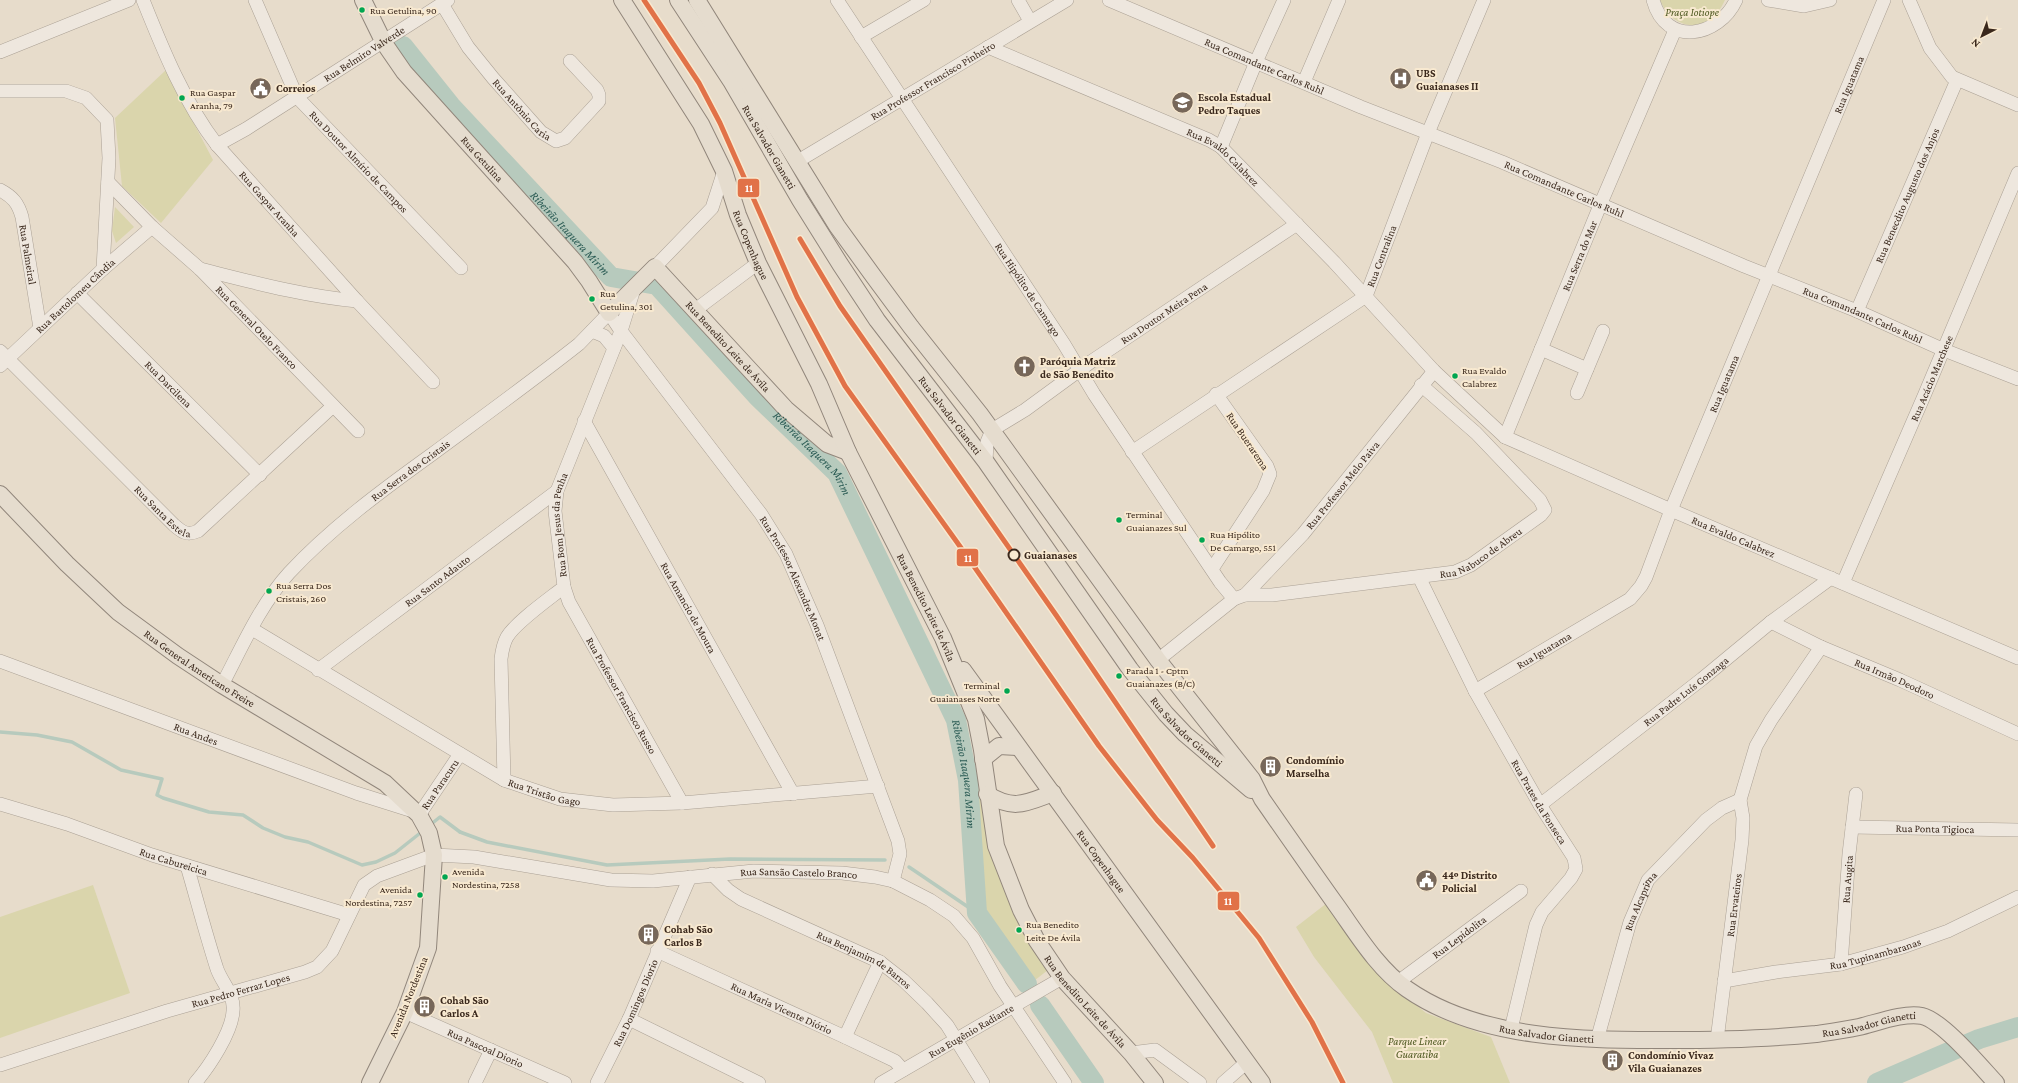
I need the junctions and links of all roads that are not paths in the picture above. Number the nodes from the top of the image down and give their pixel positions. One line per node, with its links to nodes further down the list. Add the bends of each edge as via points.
1 (129, 0): 28 (street)
2 (143, 0): 38 (street, Rua Gaspar Aranha, via 168,62 204,128)
3 (255, 0): 34 (street, Rua Doutor Almírio de Campos)
4 (363, 0): 26 (main road, Rua Getulina)
5 (622, 0): 41 (main road, Rua Copenhague, via 701,124)
6 (678, 0): 85 (main road, Rua Salvador Gianetti, via 731,81 800,200 877,320)
7 (698, 0): 40 (main road, Rua Salvador Gianetti)
8 (837, 0): 25 (street, Rua Hipólito de Camargo)
9 (924, 0): 25 (street)
10 (1018, 0): 23 (street)
11 (1067, 0): 23 (street, Rua Professor Francisco Pinheiro)
12 (1109, 0): 30 (street, Rua Comandante Carlos Ruhl)
13 (1284, 0): 30 (street)
14 (1339, 0): 32 (street)
15 (1484, 0): 37 (street, Rua Centralina)
16 (1653, 0): 24 (street, via 1664,24)
17 (1736, 0): 24 (street, via 1716,24 1706,29)
18 (1768, 0): 19 (street, via 1804,6)
19 (1830, 0)
20 (1884, 0): 54 (street, Rua Iguatama)
21 (1909, 0): 31 (street, via 1930,48 1948,73)
22 (445, 2): 26 (street, Rua Belmiro Valverde); 29 (street, Rua Antônio Caria, via 468,47 542,132 556,141 564,138 599,101 597,90)
23 (1030, 21): 27 (street, Rua Professor Francisco Pinheiro)
24 (1675, 30): 45 (street, Rua Serra do Mar)
25 (861, 37): 35 (street, Rua Hipólito de Camargo)
26 (384, 43): 34 (street, Rua Belmiro Valverde); 61 (main road, Rua Getulina, via 404,72 575,262)
27 (988, 47): 35 (street, Rua Professor Francisco Pinheiro); 39 (street, Rua Evaldo Calabrez)
28 (0, 52)
29 (570, 62)
30 (1256, 62): 32 (street, Rua Comandante Carlos Ruhl); 39 (street)
31 (1957, 80): 36 (street); 60 (street, Rua Benecdito Augusto dos Anjos)
32 (1304, 82): 37 (street, Rua Comandante Carlos Ruhl)
33 (0, 91): 43 (street, via 66,91 86,98 107,120)
34 (297, 97): 38 (street, Rua Belmiro Valverde); 51 (street, Rua Doutor Almírio de Campos)
35 (902, 99): 40 (street, Rua Professor Francisco Pinheiro); 71 (street, Rua Hipólito de Camargo)
36 (2018, 105)
37 (1428, 133): 45 (street, Rua Comandante Carlos Ruhl); 57 (street, Rua Centralina)
38 (217, 145): 58 (street, Rua Gaspar Aranha)
39 (1221, 147): 48 (street, Rua Evaldo Calabrez)
40 (798, 161): 80 (main road, Rua Salvador Gianetti, via 837,226)
41 (724, 171): 46 (street, Rua Bom Jesus da Penha); 47 (main road, Rua Copenhague)
42 (2018, 173): 68 (street, Rua Acácio Marchese)
43 (108, 182): 49 (street, Rua General Otelo Franco); 52 (street)
44 (0, 190): 62 (street, Rua Palmeiral, via 10,195 18,204 22,217)
45 (1601, 204): 54 (street, Rua Comandante Carlos Ruhl); 67 (street, Rua Serra do Mar)
46 (712, 208): 47 (street, via 730,207); 55 (street, Rua Bom Jesus da Penha)
47 (738, 215): 50 (main road, Rua Copenhague)
48 (1297, 224): 57 (street, Rua Evaldo Calabrez); 71 (street, Rua Doutor Meira Pena)
49 (152, 227): 52 (street, Rua Bartolomeu Cândia); 53 (street, Rua General Otelo Franco)
50 (758, 263): 59 (street); 83 (main road, Rua Copenhague, via 819,384)
51 (461, 268)
52 (103, 269): 56 (street, Rua Bartolomeu Cândia)
53 (200, 269): 58 (street, via 289,292); 78 (street, Rua General Otelo Franco)
54 (1770, 276): 60 (street, Rua Comandante Carlos Ruhl); 89 (street, Rua Iguatama)
55 (644, 278): 59 (main road, Rua Benedito Leite de Ávila); 61 (main road, Rua Serra dos Cristais); 63 (street, Rua Bom Jesus da Penha)
56 (77, 293): 62 (street, Rua Bartolomeu Cândia); 86 (street, Rua Darcilena)
57 (1366, 296): 72 (street, Rua Evaldo Calabrez); 76 (street, Rua Centralina)
58 (357, 301): 74 (street, Rua Gaspar Aranha)
59 (694, 311): 83 (main road, Rua Benedito Leite de Ávila, via 786,409 827,444)
60 (1857, 311): 68 (street, Rua Comandante Carlos Ruhl)
61 (609, 313): 63 (street, Rua Professor Alexandre Monat); 65 (street, Rua Serra dos Cristais)
62 (40, 328): 69 (street, Rua Bartolomeu Cândia)
63 (620, 331): 66 (street, Rua Bom Jesus da Penha); 112 (street, Rua Professor Alexandre Monat, via 761,514 786,554 817,625)
64 (1603, 331): 70 (street)
65 (592, 332): 66 (street, via 604,336); 96 (street, Rua Serra dos Cristais, via 565,355 366,503 332,532 289,573)
66 (614, 348): 79 (street, Rua Bom Jesus da Penha)
67 (1541, 349): 70 (street); 82 (street, Rua Serra do Mar)
68 (1944, 350): 73 (street, Rua Comandante Carlos Ruhl); 92 (street, Rua Acácio Marchese)
69 (2, 359): 86 (street, Rua Santa Estela, via 184,533 198,531)
70 (1587, 370): 77 (street)
71 (1080, 371): 80 (street, Rua Doutor Meira Pena); 84 (street, Rua Hipólito de Camargo)
72 (1434, 371): 75 (street, Rua Professor Melo Paiva); 82 (street, Rua Evaldo Calabrez)
73 (2018, 380)
74 (433, 382)
75 (1421, 386): 91 (street, Rua Nabuco de Abreu, via 1476,433 1540,500 1545,510 1539,517 1471,565 1455,572); 94 (street, Rua Professor Melo Paiva, via 1303,534)
76 (1216, 394): 84 (street, Rua Centralina); 90 (street, Rua Buerarema, via 1270,474 1263,491)
77 (1577, 394)
78 (333, 406): 81 (street, Rua General Otelo Franco); 86 (street, Rua Santa Estela)
79 (584, 421): 87 (street, Rua Bom Jesus da Penha); 114 (street, Rua Amancio de Moura)
80 (992, 430): 85 (street, via 987,442); 100 (main road, Rua Salvador Gianetti)
81 (358, 431)
82 (1505, 437): 89 (street, Rua Evaldo Calabrez)
83 (848, 452): 97 (main road, Rua Benedito Leite de Ávila)
84 (1132, 452): 90 (street, Rua Hipólito de Camargo)
85 (986, 462): 102 (main road, Rua Salvador Gianetti)
86 (260, 475)
87 (557, 492): 93 (street, Rua Bom Jesus da Penha, via 555,511); 103 (street, Rua Santo Adauto)
88 (0, 494): 104 (main road, Rua General Americano Freire, via 67,564 118,612)
89 (1671, 510): 92 (street, Rua Evaldo Calabrez); 105 (street, Rua Iguatama, via 1641,586 1630,599)
90 (1212, 569): 94 (street, Rua Hipólito de Camargo)
91 (1419, 577): 94 (street, Rua Nabuco de Abreu); 105 (street, Rua Prates da Fonseca)
92 (1837, 581): 95 (street, Rua Padre Luís Gonzaga); 99 (street, Rua Evaldo Calabrez)
93 (564, 587): 111 (street, Rua Bom Jesus da Penha, via 515,628 503,647 501,658); 121 (street, Rua Professor Francisco Russo, via 569,602)
94 (1240, 597): 100 (street, Rua Professor Melo Paiva)
95 (1772, 622): 98 (street, Rua Irmão Deodoro); 123 (street, Rua Padre Luís Gonzaga)
96 (252, 629): 103 (street, Rua Tristão Gago); 104 (street, Rua Serra dos Cristais)
97 (943, 638): 107 (main road, Rua Copenhague); 109 (main road, Rua Benedito Leite de Ávila, via 976,719)
98 (1821, 647): 106 (street, Rua Irmão Deodoro); 119 (street, Rua Ervateiros, via 1756,746)
99 (2018, 658)
100 (1158, 660): 102 (main road, via 1144,666); 117 (main road, Rua Salvador Gianetti, via 1252,780)
101 (0, 661): 118 (street, Rua Andes, via 348,791)
102 (1127, 664): 117 (main road, Rua Salvador Gianetti, via 1185,734)
103 (318, 670): 108 (street, Rua Tristão Gago)
104 (222, 685): 118 (main road, Rua General Americano Freire, via 385,783)
105 (1475, 691): 123 (street, Rua Prates da Fonseca)
106 (2018, 734)
107 (1017, 747): 109 (main road, via 999,746); 110 (main road, Rua Copenhague)
108 (460, 754): 111 (street, Rua Tristão Gago); 124 (street, Rua Paracuru)
109 (983, 759): 115 (main road, Rua Benedito Leite de Ávila)
110 (1036, 773): 113 (main road, Rua Copenhague); 120 (main road)
111 (504, 780): 121 (street, Rua Tristão Gago, via 560,799 613,805)
112 (878, 786): 114 (street, Rua Tristão Gago); 130 (street, Rua Professor Alexandre Monat, via 898,841 900,855)
113 (1053, 793): 120 (main road); 152 (main road, Rua Copenhague)
114 (793, 794): 121 (street, Rua Tristão Gago)
115 (987, 794): 120 (main road, via 1005,804); 138 (main road, Rua Benedito Leite de Ávila, via 996,846 1003,868 1037,941)
116 (1856, 794): 125 (street, Rua Augita)
117 (1262, 799): 140 (main road, Rua Salvador Gianetti, via 1378,961)
118 (395, 800): 124 (main road, Rua General Americano Freire)
119 (1740, 800): 139 (street, Rua Ervateiros, via 1743,818 1742,840); 148 (street, Rua Alcaprima, via 1722,808 1706,820 1648,880 1630,922)
120 (1030, 802)
121 (682, 803)
122 (0, 804): 128 (street, Rua Cabureicica, via 67,824)
123 (1540, 805): 145 (street, Rua Prates da Fonseca, via 1574,858 1576,868 1563,889 1542,912 1536,925)
124 (421, 820): 127 (main road, Avenida Nordestina)
125 (1852, 827): 126 (street, Rua Ponta Tigioca); 137 (street, Rua Augita)
126 (2018, 830)
127 (434, 855): 131 (street, Rua Sansão Castelo Branco, via 474,857 611,880); 134 (street, Rua Pedro Ferraz Lopes, via 371,880 359,893); 143 (main road, Avenida Nordestina, via 428,948)
128 (187, 866): 134 (street, Rua Cabureicica); 141 (street, via 217,970)
129 (712, 874): 130 (street, Rua Sansão Castelo Branco, via 754,871); 131 (street, Rua Sansão Castelo Branco); 136 (street, Rua Benjamim de Barros, via 741,899)
130 (895, 876): 142 (street, Rua Sansão Castelo Branco, via 954,916)
131 (690, 877): 135 (street, Rua Domingos Diorio)
132 (1521, 891): 140 (street, Rua Lepidolita)
133 (2018, 896): 137 (street, Rua Tupinambaranas, via 1948,931 1903,947)
134 (349, 915): 141 (street, Rua Pedro Ferraz Lopes, via 332,951 317,967)
135 (658, 951): 144 (street, Rua Domingos Diorio); 146 (street, Rua Maria Vicente Diório)
136 (880, 962): 146 (street); 147 (street, Rua Benjamim de Barros, via 927,1003)
137 (1841, 964): 139 (street, Rua Tupinambaranas)
138 (1062, 978): 142 (street, Rua Eugênio Radiante); 151 (main road, Rua Benedito Leite de Ávila)
139 (1724, 981): 149 (street, Rua Ervateiros)
140 (1398, 982): 145 (main road, Rua Salvador Gianetti, via 1436,1005 1490,1025)
141 (229, 992): 153 (street, Rua Pedro Ferraz Lopes); 156 (street, via 233,1001 232,1020 211,1060)
142 (1017, 1004): 147 (street, Rua Eugênio Radiante); 163 (street, Rua Sansão Castelo Branco)
143 (405, 1012): 150 (street, Rua Pascoal Diorio); 157 (main road, Avenida Nordestina)
144 (629, 1019): 160 (street, Rua Domingos Diorio); 161 (street)
145 (1511, 1029): 148 (main road, Rua Salvador Gianetti)
146 (845, 1037): 154 (street, Rua Maria Vicente Diório, via 895,1061)
147 (957, 1039): 154 (street, Rua Eugênio Radiante); 162 (street, Rua Benjamim de Barros)
148 (1597, 1040): 149 (main road, Rua Salvador Gianetti)
149 (1717, 1040): 168 (main road, Rua Salvador Gianetti, via 1817,1034 1910,1015 1922,1016 1932,1020)
150 (491, 1050): 158 (street); 159 (street, Rua Pascoal Diorio)
151 (1131, 1053): 164 (main road, Rua Benedito Leite de Ávila); 165 (street, via 1155,1050)
152 (1247, 1062): 166 (street); 167 (main road, Rua Copenhague)
153 (0, 1065)
154 (903, 1070): 155 (street, Rua Eugênio Radiante)
155 (884, 1082)
156 (195, 1083)
157 (370, 1083)
158 (475, 1083)
159 (565, 1083)
160 (597, 1083)
161 (759, 1083)
162 (983, 1083)
163 (1065, 1083)
164 (1156, 1083)
165 (1200, 1083)
166 (1223, 1083)
167 (1262, 1083)
168 (1996, 1083)

